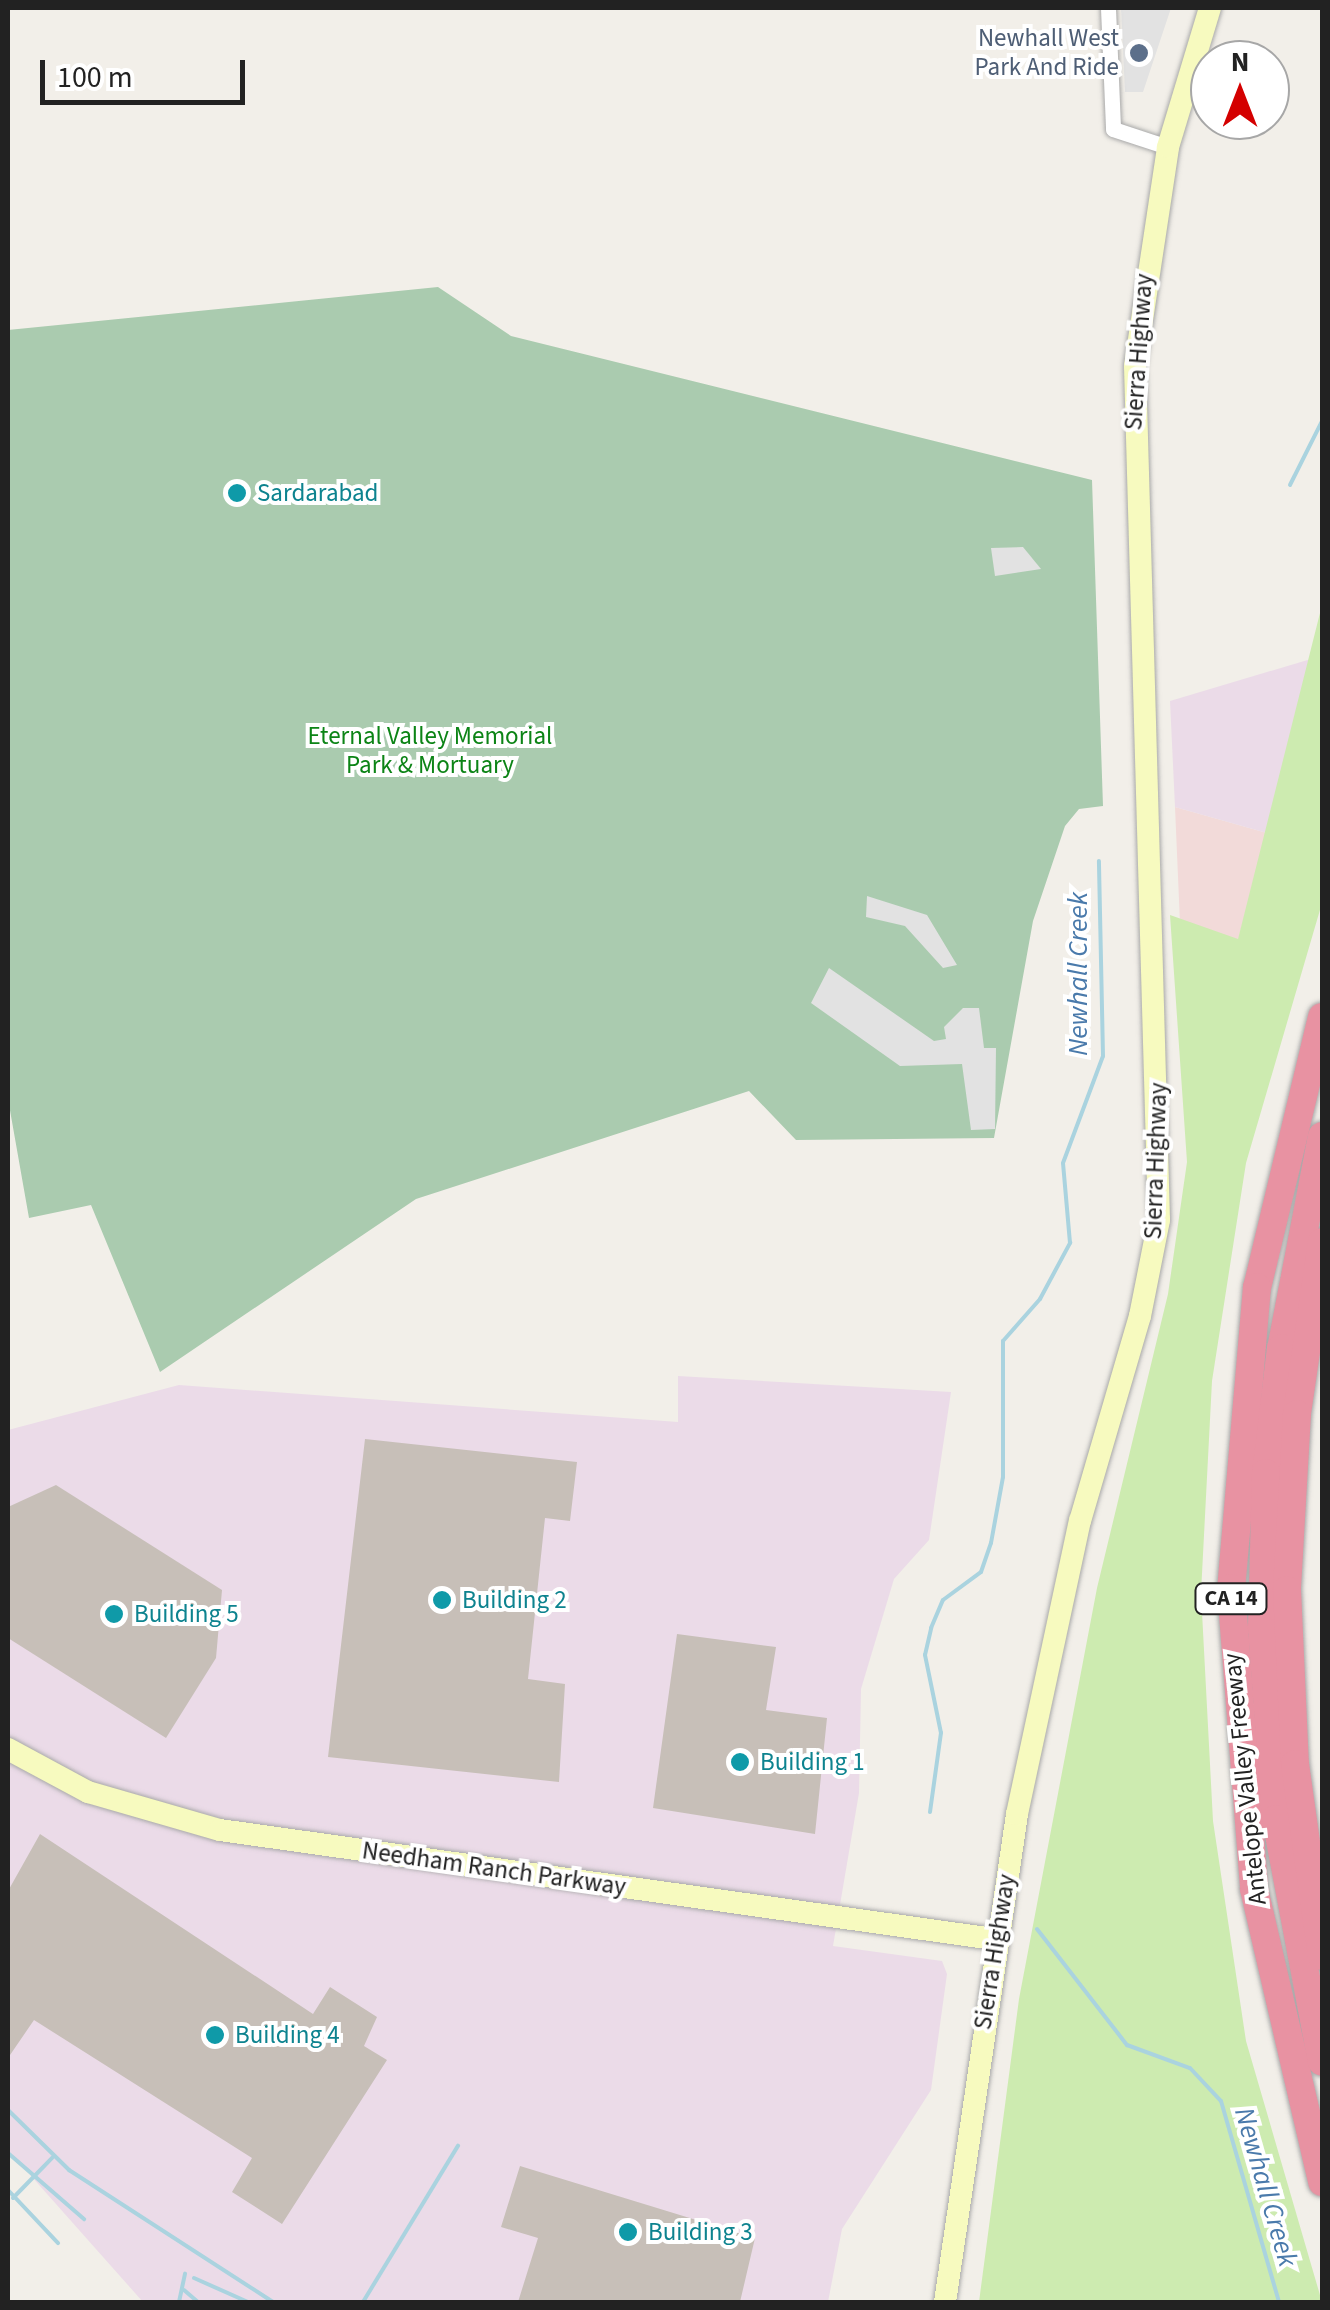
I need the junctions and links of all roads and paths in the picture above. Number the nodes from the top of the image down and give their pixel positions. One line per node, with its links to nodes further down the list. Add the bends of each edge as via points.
1 (1108, 8): 3 (street, via 1114,129)
2 (1210, 8): 3 (main road, Sierra Highway)
3 (1168, 148): 9 (main road, Sierra Highway, via 1138,316 1133,461 1158,1220 1140,1316 1066,1580)
4 (1322, 1017): 13 (highway, Antelope Valley Freeway / CA 14, via 1258,1287 1231,1588 1254,1888)
5 (1322, 1082): 12 (highway, via 1271,1316 1250,1615 1273,1897)
6 (1322, 1136): 11 (highway, via 1281,1348 1266,1473 1262,1628 1278,1836)
7 (1322, 1242): 10 (highway, Antelope Valley Freeway / CA 14, via 1297,1414 1287,1590 1295,1764)
8 (8, 1749): 9 (main road, Needham Ranch Parkway, via 88,1792 220,1830)
9 (994, 1939): 14 (main road, Sierra Highway)
10 (1322, 1956)
11 (1322, 2062)
12 (1322, 2118)
13 (1322, 2182)
14 (945, 2302)

